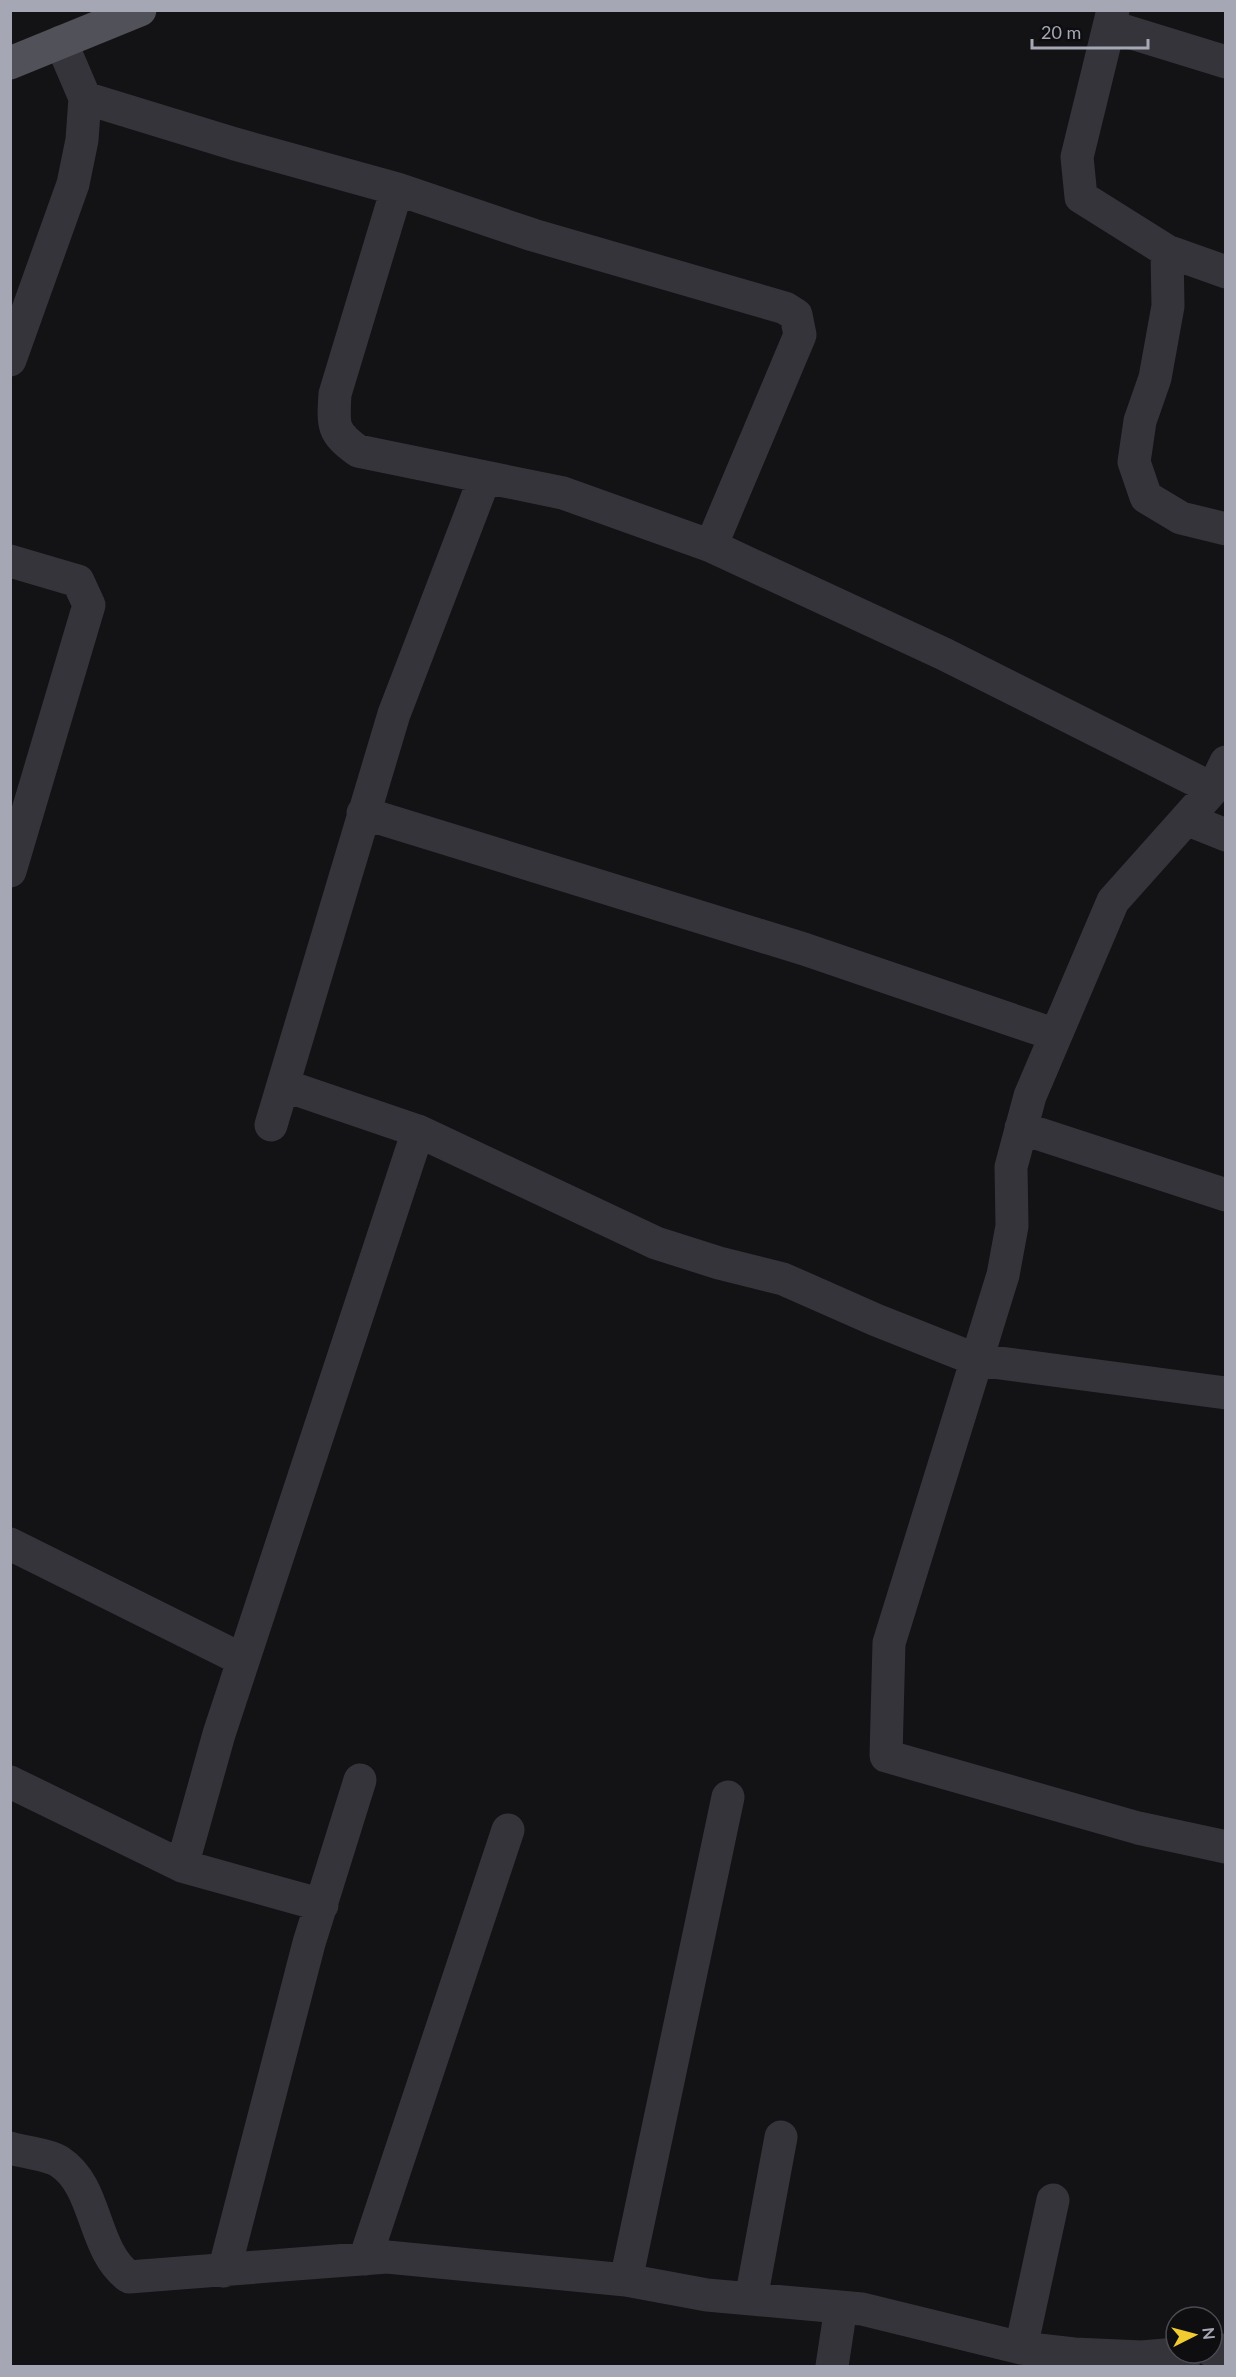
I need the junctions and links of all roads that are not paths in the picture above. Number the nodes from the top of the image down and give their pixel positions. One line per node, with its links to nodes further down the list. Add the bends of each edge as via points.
1 (115, 14): 3 (main road)
2 (1111, 18): 4 (street); 8 (street, via 1077,157 1081,197)
3 (61, 42): 5 (main road); 6 (street)
4 (1226, 62)
5 (10, 63)
6 (85, 98): 7 (street); 10 (street, via 74,184)
7 (397, 189): 11 (street, via 335,394 333,421 341,439 358,451); 13 (street, via 533,235 784,308 796,315 800,335)
8 (1167, 251): 9 (street); 12 (street, via 1168,306 1134,462 1146,497 1181,518)
9 (1226, 272)
10 (10, 360)
11 (485, 477): 13 (street, via 563,493); 16 (street, via 394,714)
12 (1226, 529)
13 (711, 546): 15 (street)
14 (10, 561): 19 (street, via 78,581 89,605)
15 (1219, 776): 17 (street)
16 (363, 813): 20 (street, via 804,949); 21 (street)
17 (1186, 819): 18 (street); 20 (street, via 1113,901)
18 (1226, 835)
19 (10, 870)
20 (1056, 1035): 23 (street, via 1030,1096)
21 (283, 1085): 22 (street); 24 (street)
22 (271, 1125)
23 (1022, 1128): 25 (street); 26 (street, via 1011,1167 1012,1226 1003,1275)
24 (418, 1131): 26 (street, via 656,1243 783,1279); 29 (street)
25 (1226, 1195)
26 (977, 1360): 27 (street); 34 (street, via 889,1644 886,1756 1138,1828)
27 (1226, 1393)
28 (10, 1544): 29 (street)
29 (243, 1660): 35 (street)
30 (360, 1780): 36 (street)
31 (10, 1782): 35 (street)
32 (728, 1797): 42 (street)
33 (508, 1830): 40 (street)
34 (1226, 1847)
35 (182, 1866): 36 (street)
36 (322, 1905): 41 (street)
37 (781, 2137): 43 (street)
38 (10, 2148): 41 (street, via 59,2161 80,2181 107,2248 119,2270 129,2277)
39 (1053, 2200): 45 (street)
40 (365, 2259): 41 (street); 42 (street, via 387,2257)
41 (224, 2271)
42 (626, 2280): 43 (street)
43 (751, 2299): 44 (street)
44 (841, 2307): 45 (street); 47 (street)
45 (1021, 2348): 46 (street, via 1074,2354)
46 (1164, 2355)
47 (832, 2367)

